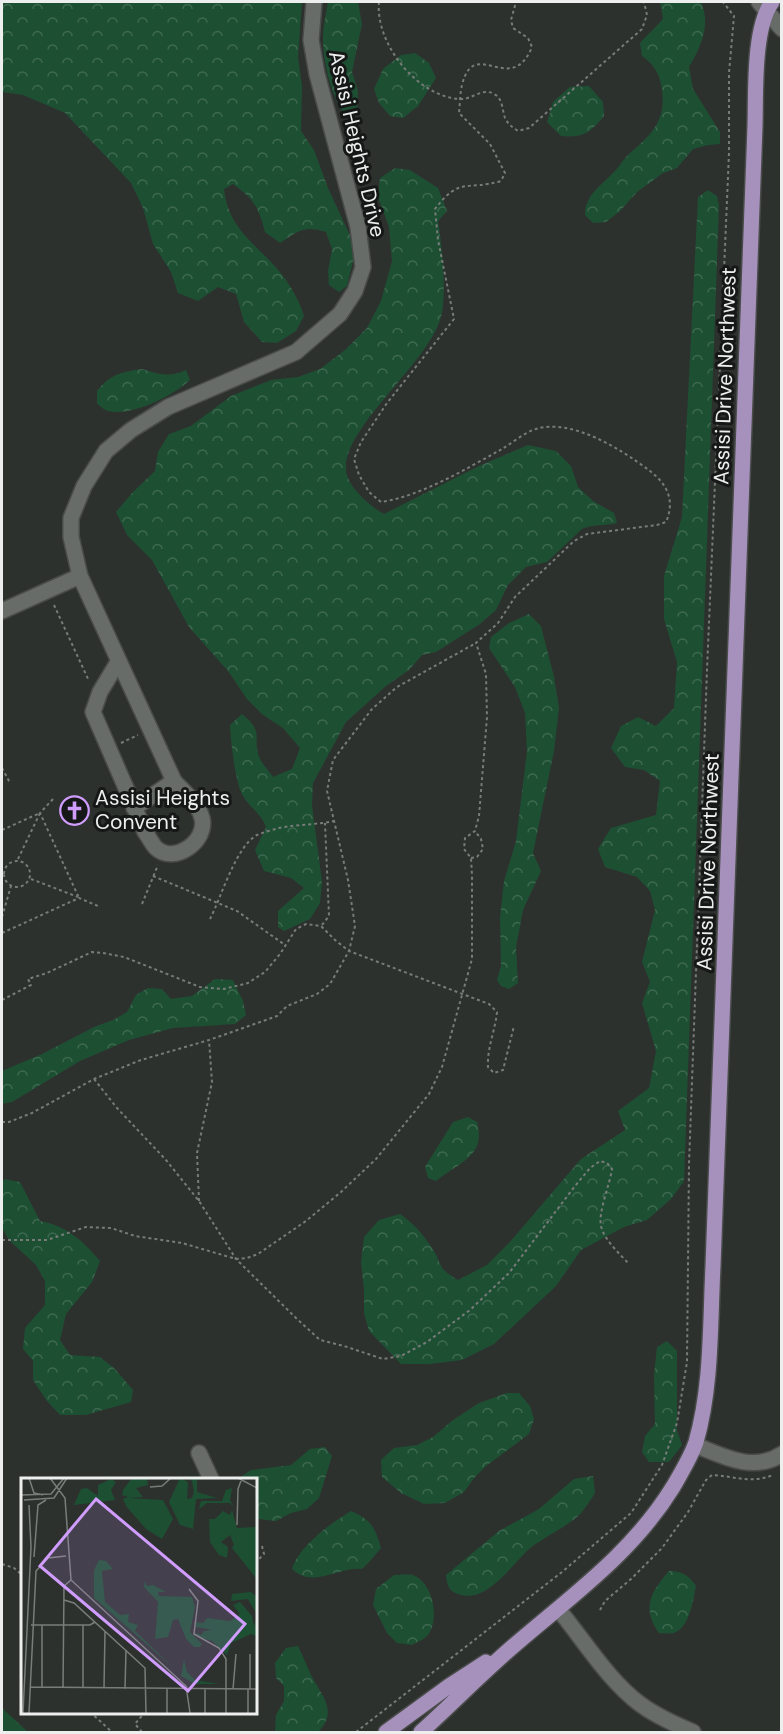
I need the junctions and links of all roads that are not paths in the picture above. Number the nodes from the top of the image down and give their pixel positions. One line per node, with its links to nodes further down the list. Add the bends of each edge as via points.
1 (314, 2): 4 (street, Assisi Heights Drive, via 311,40 317,74 358,227 363,267 355,291 340,314 296,352 168,407 106,451 84,486 71,518)
2 (765, 4): 3 (street); 9 (main road, Assisi Drive Northwest, via 754,126 713,1266 707,1378)
3 (782, 29)
4 (80, 576): 5 (street); 6 (street, Assisi Heights Drive)
5 (2, 611)
6 (118, 662): 7 (street, Assisi Heights Drive); 8 (street, via 93,712)
7 (174, 782): 8 (street); 8 (street, via 192,800 202,819 201,834 195,844 168,854 156,848)
8 (134, 808)
9 (695, 1445): 11 (street, via 740,1462 758,1463); 13 (main road, Assisi Drive Northwest, via 665,1500 636,1538)
10 (199, 1453): 12 (street)
11 (782, 1454)
12 (211, 1478)
13 (558, 1609): 14 (main road, Assisi Drive Northwest); 17 (street, via 632,1697 655,1714)
14 (516, 1643): 15 (main road, Assisi Drive Northwest); 16 (main road, Assisi Drive Northwest)
15 (386, 1732)
16 (421, 1732)
17 (693, 1732)

